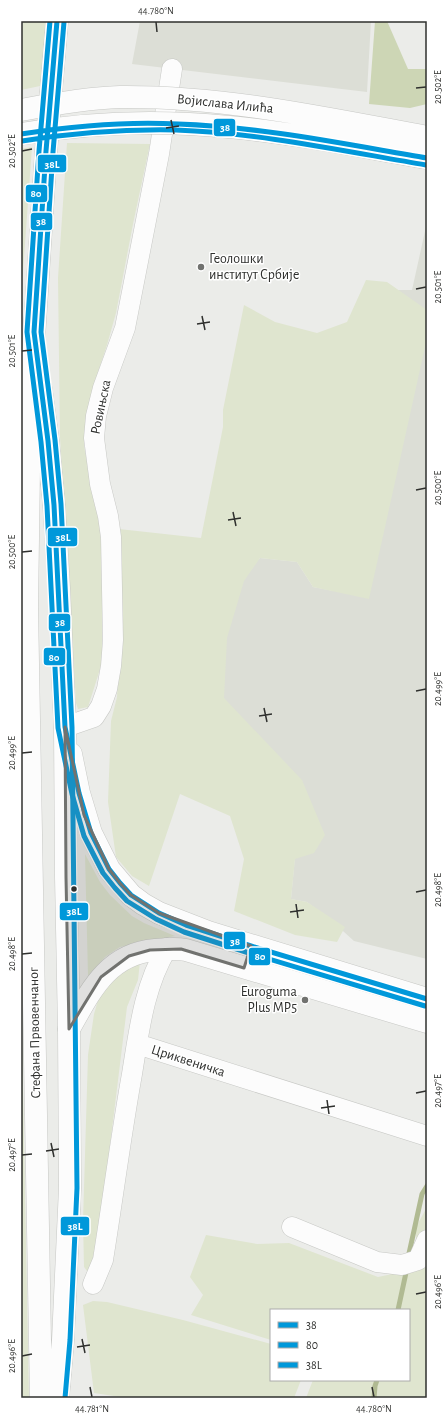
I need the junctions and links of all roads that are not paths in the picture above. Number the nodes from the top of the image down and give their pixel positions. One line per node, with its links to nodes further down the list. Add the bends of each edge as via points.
1 (57, 21): 7 (main road, Стефана Првовенчаног)
2 (172, 69): 8 (street, Ровињска, via 159,154 125,328 103,388 96,416 94,438 110,537 113,640 111,666 107,689 94,717)
3 (21, 110): 5 (main road, Војислава Илића, bridge, via 113,98 195,100 276,109)
4 (21, 134): 6 (main road, Војислава Илића, bridge, via 80,126 189,124 290,135)
5 (427, 137)
6 (427, 158)
7 (34, 332): 8 (main road, via 54,505); 20 (main road, Стефана Првовенчаног, via 30,400 27,607)
8 (65, 727): 9 (main road, via 84,814 109,869 120,883 131,895 159,913 186,925); 14 (main road)
9 (251, 946): 11 (main road); 12 (main road)
10 (167, 948): 11 (main road, via 186,950); 14 (main road, via 129,956 110,968 90,991); 15 (street, via 153,975)
11 (244, 968): 13 (main road)
12 (427, 999)
13 (427, 1022)
14 (69, 1029): 21 (main road, via 70,1188 64,1333)
15 (137, 1044): 16 (street, Цриквеничка); 19 (street, Цриквеничка, via 103,1260)
16 (427, 1136)
17 (292, 1227): 18 (street, via 369,1259 402,1265 418,1260)
18 (427, 1240)
19 (93, 1284)
20 (42, 1398)
21 (58, 1398)

